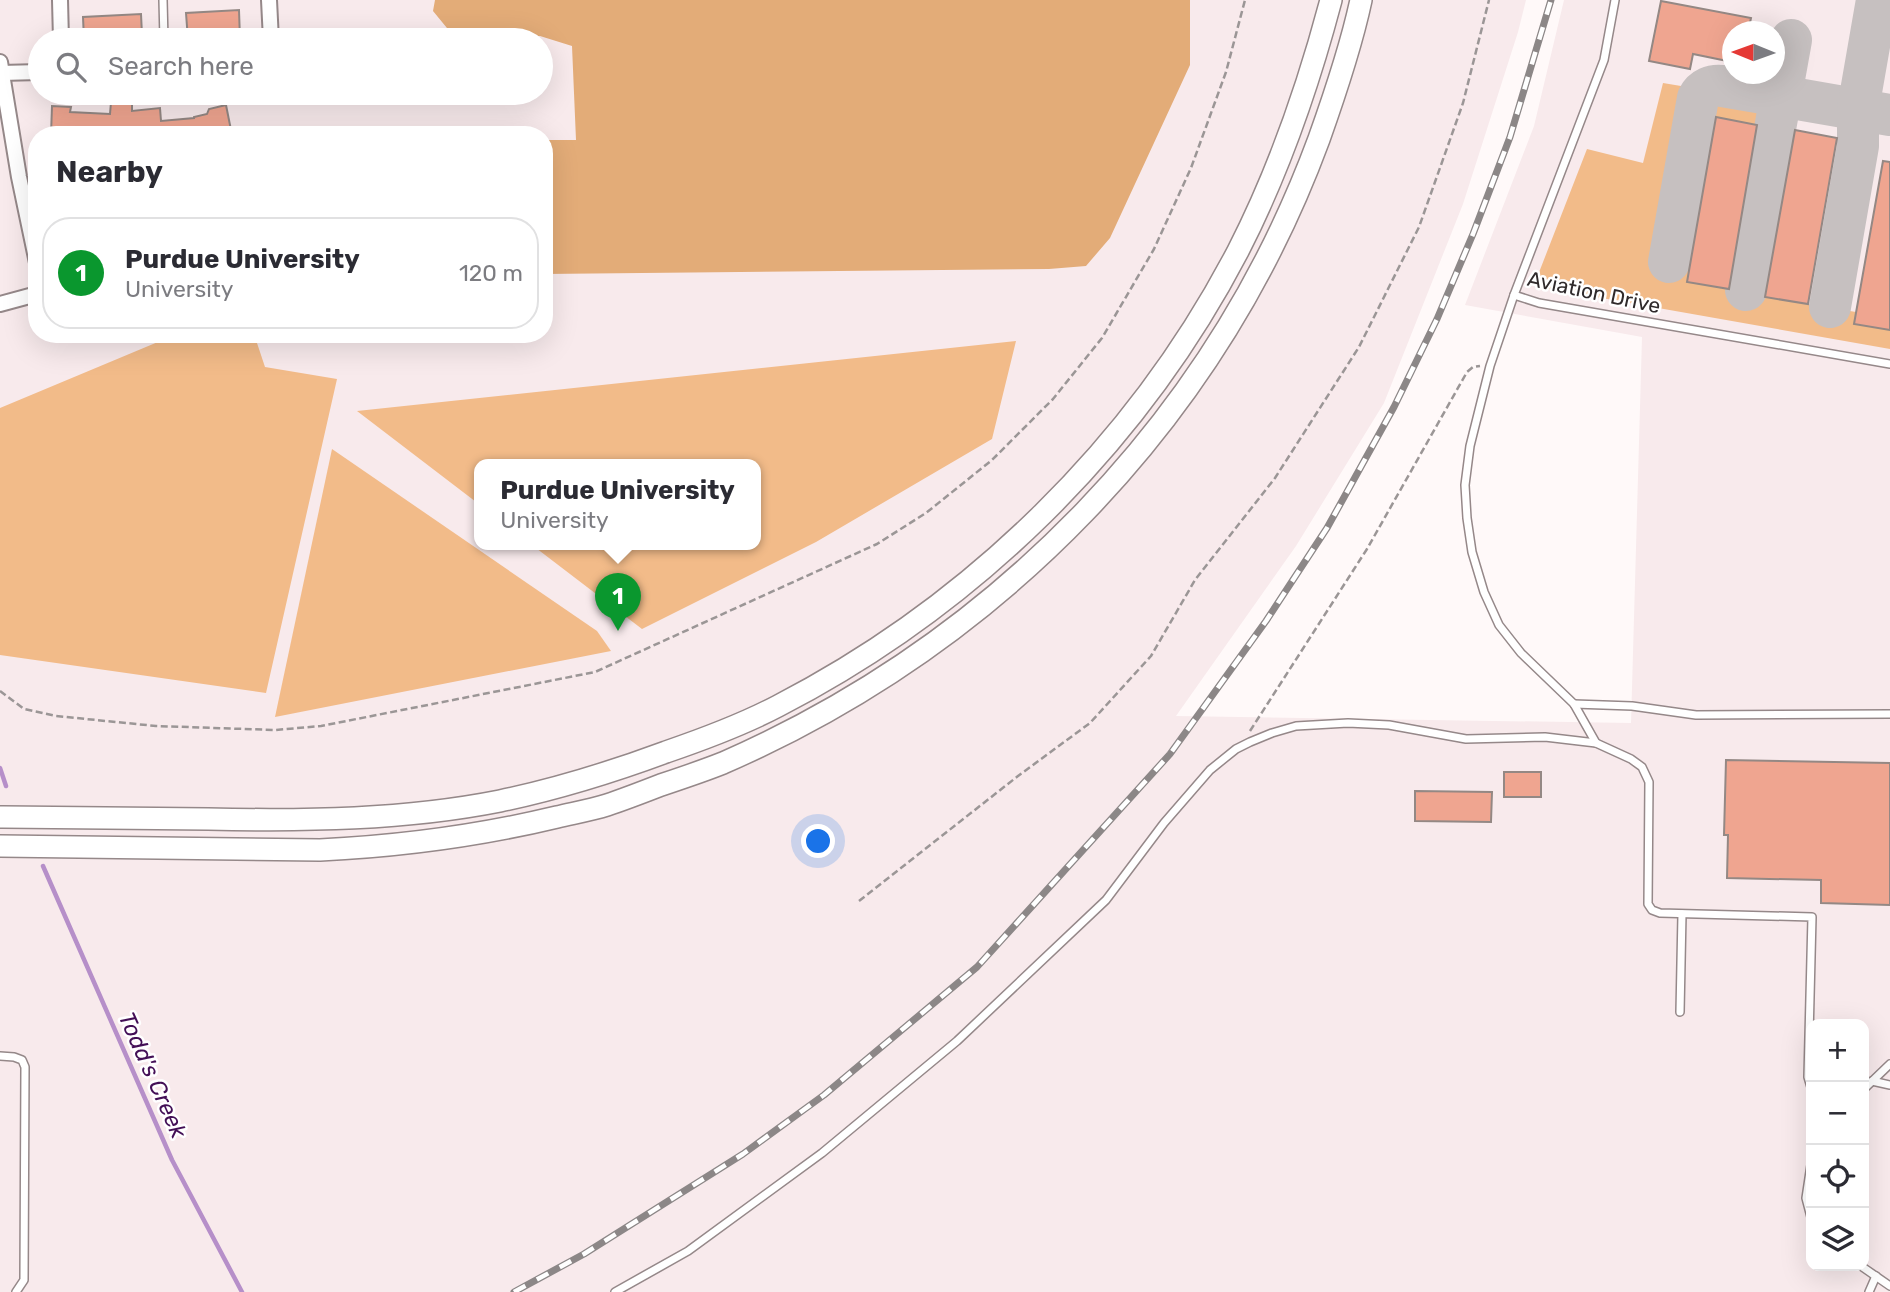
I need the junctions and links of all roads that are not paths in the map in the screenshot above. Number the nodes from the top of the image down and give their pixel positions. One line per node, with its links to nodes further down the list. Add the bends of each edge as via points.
1 (60, 0): 7 (street)
2 (163, 0): 8 (lane)
3 (269, 0): 9 (street)
4 (1331, 0): 20 (main road, via 1308,85 1275,171 1238,250 1152,388 1043,514 911,625 842,670 710,737 602,775 491,802 319,820)
5 (1361, 0): 21 (main road, via 1336,92 1303,181 1265,263 1173,408 1115,481 1057,541 991,600 920,654 853,696 721,764 607,805 461,838 320,850)
6 (1615, 0): 13 (lane, Aviation Drive, via 1604,60)
7 (61, 28)
8 (164, 28)
9 (270, 28)
10 (1, 67): 11 (street); 12 (street)
11 (28, 70)
12 (28, 220)
13 (1514, 295): 16 (lane, Aviation Drive); 17 (lane, via 1470,446 1467,518 1472,552 1499,625)
14 (28, 296): 15 (street)
15 (0, 304)
16 (1890, 364)
17 (1574, 704): 18 (lane, via 1696,715); 19 (lane)
18 (1890, 714)
19 (1596, 743): 22 (lane, via 1642,768 1649,782 1648,904 1660,913); 34 (lane, via 1545,737 1466,739 1389,725 1348,723 1296,726 1236,749 1210,770 1106,900 957,1041 822,1153 688,1251)
20 (0, 817)
21 (0, 846)
22 (1682, 914): 23 (lane); 27 (lane, via 1812,917)
23 (1680, 1012)
24 (0, 1056): 33 (lane, via 22,1060 25,1067 24,1280)
25 (1890, 1064): 26 (lane)
26 (1872, 1081): 28 (lane); 29 (lane)
27 (1810, 1082)
28 (1869, 1084)
29 (1890, 1085)
30 (1868, 1271): 31 (lane)
31 (1876, 1276): 32 (lane); 35 (lane)
32 (1890, 1286)
33 (16, 1292)
34 (615, 1292)
35 (1869, 1292)

